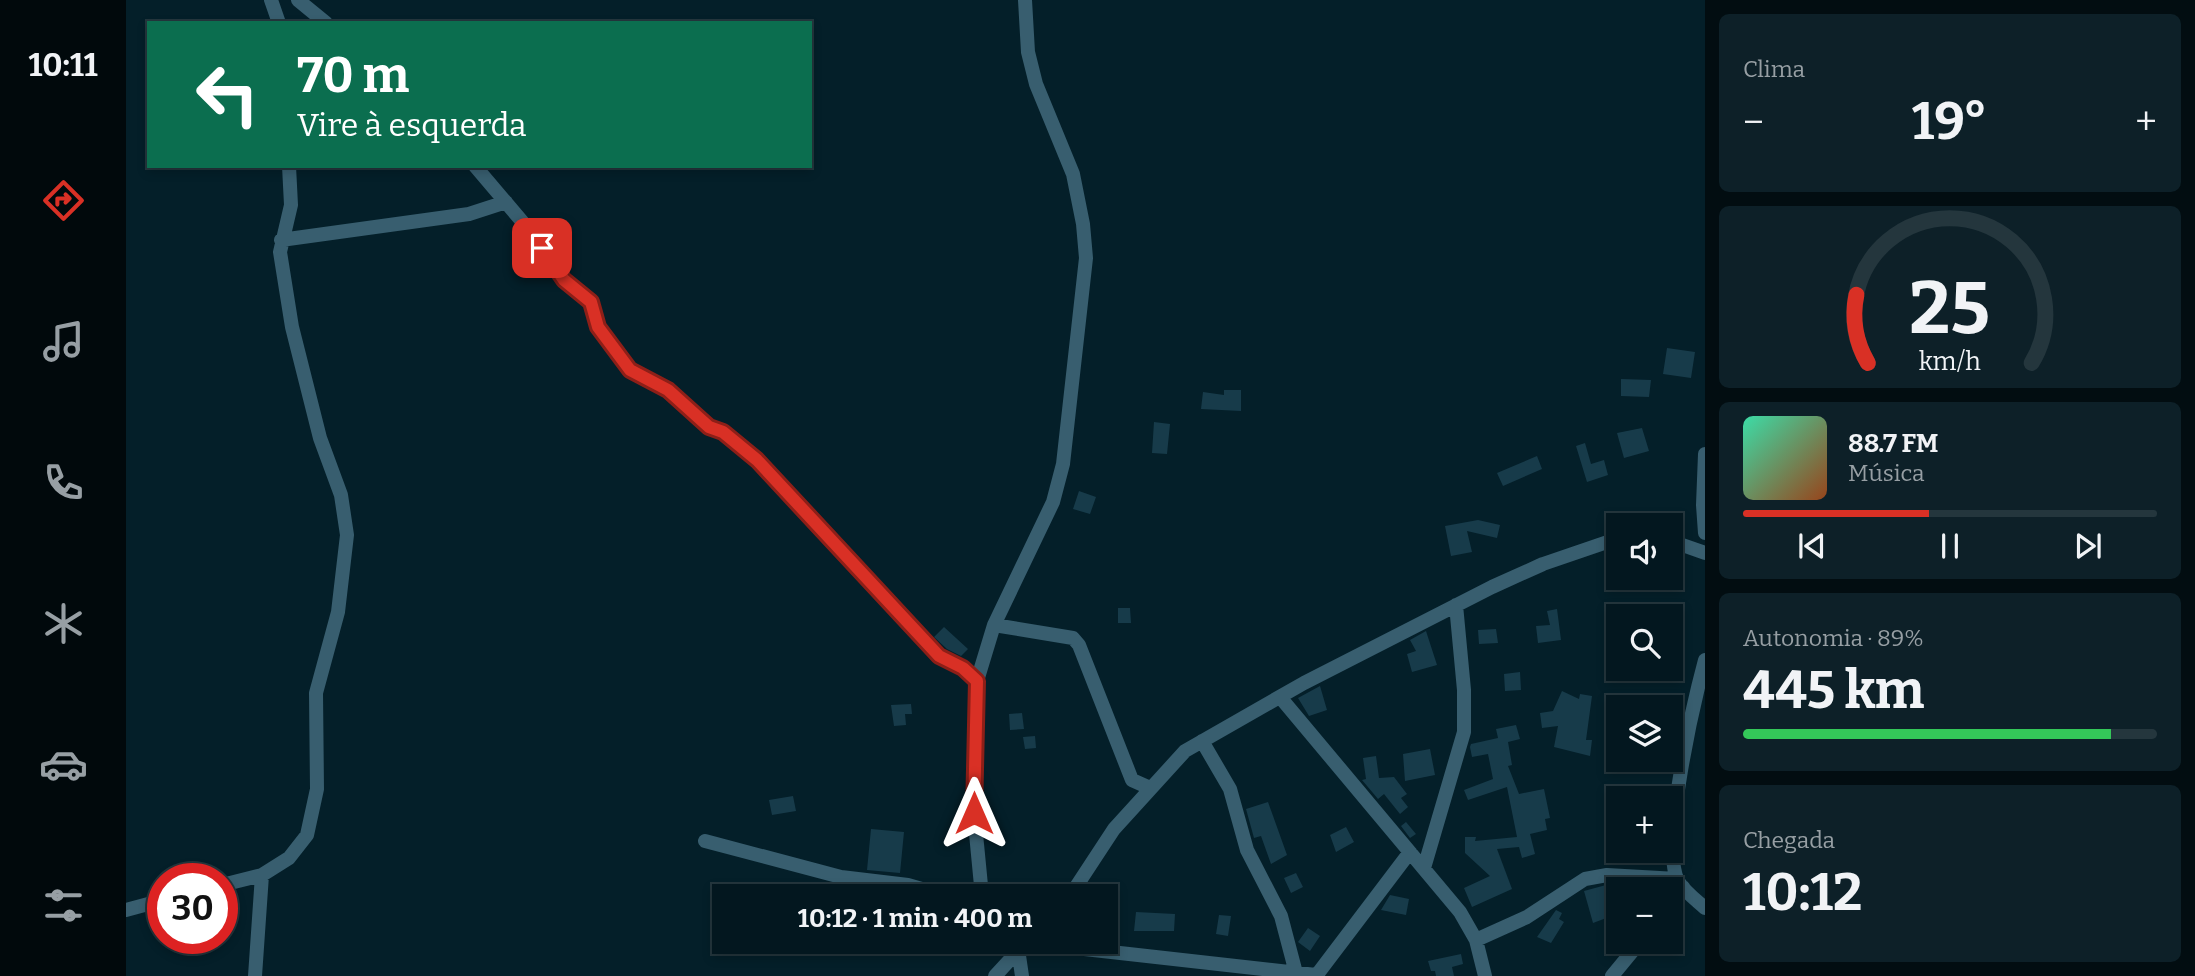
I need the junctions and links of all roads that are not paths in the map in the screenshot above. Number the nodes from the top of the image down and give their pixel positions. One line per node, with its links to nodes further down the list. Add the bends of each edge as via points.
1 (271, 0): 4 (street)
2 (298, 0): 5 (street)
3 (1025, 0): 16 (street, via 1028,52 1073,174 1086,258 1063,464 1053,502)
4 (278, 21)
5 (324, 21)
6 (289, 168): 9 (street, via 291,205)
7 (477, 168): 8 (street)
8 (506, 202): 9 (street, via 469,214); 18 (street, via 564,280 591,302 598,327 630,370 668,390 709,427 723,432 757,460 939,656)
9 (281, 240): 25 (street, via 292,327 320,438 341,495 346,535 338,612 316,693 316,803 302,843 289,858)
10 (1705, 454): 11 (street)
11 (1705, 533)
12 (1606, 542): 15 (street, via 1543,564)
13 (1683, 546): 14 (street)
14 (1705, 554)
15 (1456, 605): 19 (street); 24 (street, via 1464,732)
16 (994, 625): 18 (street); 21 (street, via 1073,638 1132,780)
17 (1705, 660): 27 (street, via 1688,728 1676,809)
18 (977, 681): 30 (street, via 974,813)
19 (1280, 698): 20 (street); 23 (street)
20 (1202, 741): 21 (street, via 1185,751); 41 (street, via 1230,789 1247,850 1281,916)
21 (1150, 788): 31 (street, via 1114,828)
22 (705, 841): 29 (street, via 841,877)
23 (1410, 852): 24 (street); 45 (street)
24 (1424, 868): 36 (street)
25 (262, 875): 28 (street); 42 (street)
26 (1625, 877): 36 (street, via 1585,879 1527,916)
27 (1680, 877)
28 (238, 882)
29 (900, 884)
30 (981, 884)
31 (1078, 884)
32 (1683, 886): 34 (street)
33 (147, 904): 35 (street)
34 (1705, 908)
35 (126, 910)
36 (1476, 940): 46 (street)
37 (1015, 954): 43 (street)
38 (1023, 954): 44 (street)
39 (1118, 954): 41 (street)
40 (1630, 954): 47 (street)
41 (1296, 973): 45 (street)
42 (254, 976)
43 (995, 976)
44 (1022, 976)
45 (1316, 976)
46 (1485, 976)
47 (1612, 976)

